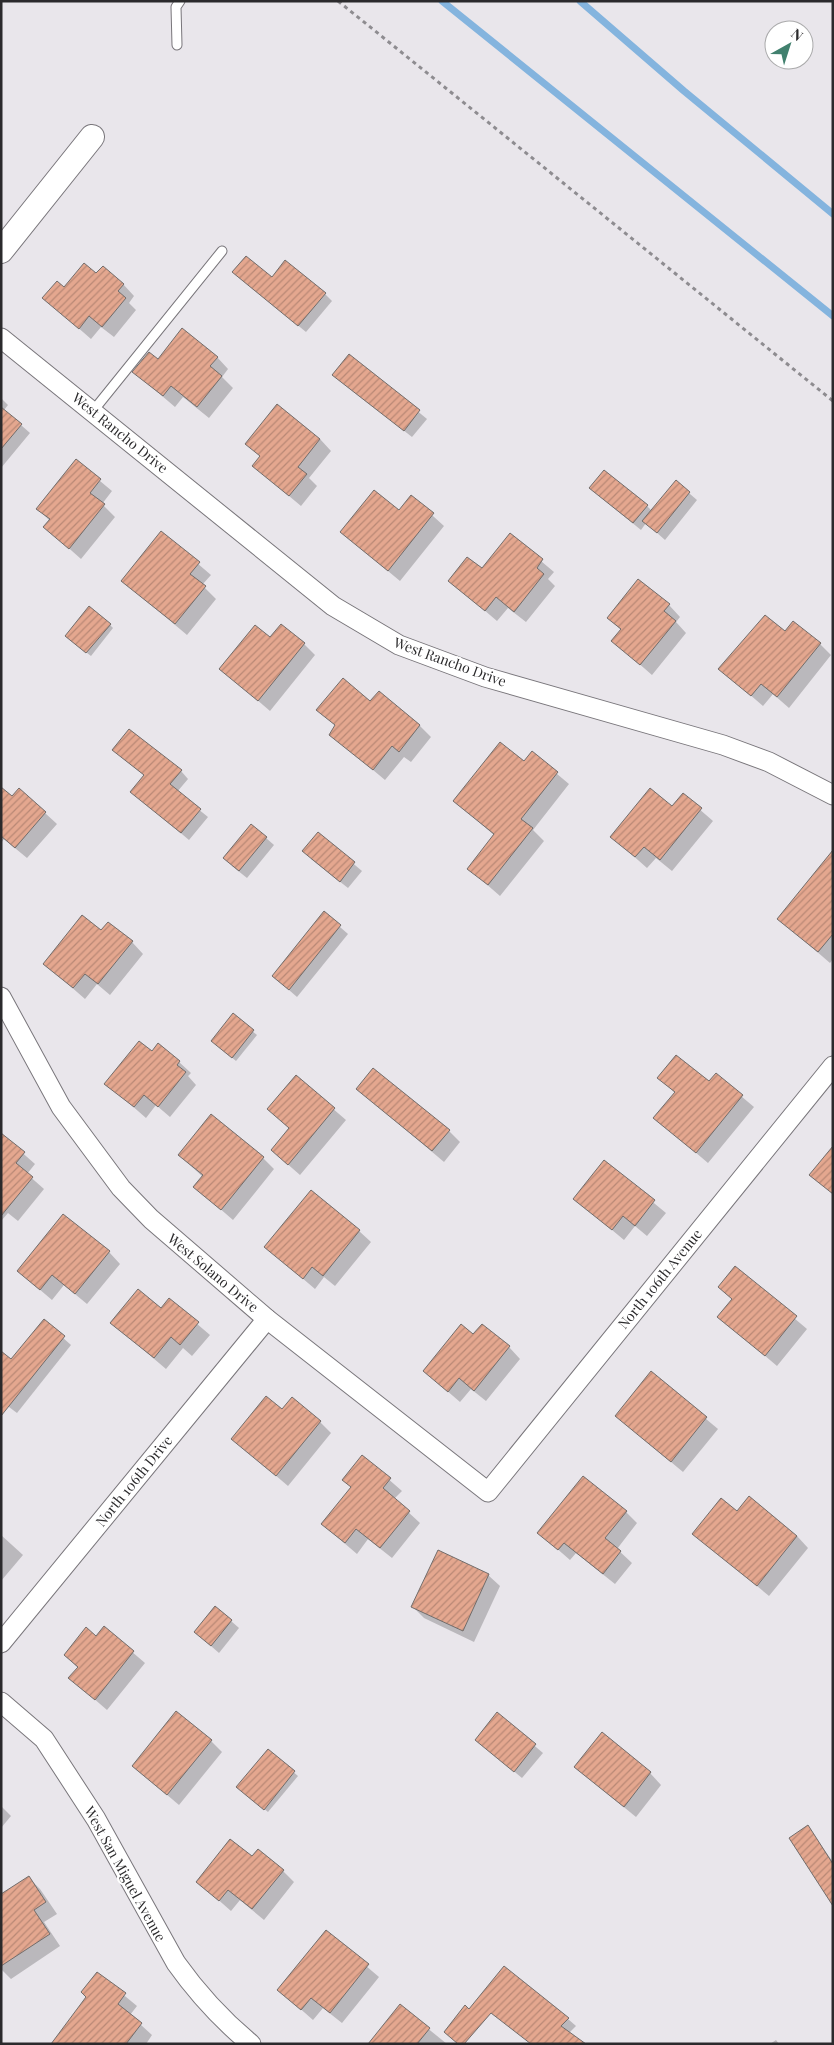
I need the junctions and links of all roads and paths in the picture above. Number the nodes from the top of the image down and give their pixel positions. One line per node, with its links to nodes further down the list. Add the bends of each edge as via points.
1 (180, 1): 3 (lane, via 176,7)
2 (338, 1): 8 (path)
3 (177, 45)
4 (92, 137): 5 (street)
5 (1, 251)
6 (222, 251): 9 (lane)
7 (1, 338): 9 (street, West Rancho Drive)
8 (833, 401)
9 (93, 411): 10 (street, West Rancho Drive, via 333,606 398,645 485,678 723,745 769,762)
10 (833, 795)
11 (1, 997): 13 (street, West Solano Drive, via 61,1107 121,1188 150,1219)
12 (833, 1066): 14 (street, North 106th Avenue)
13 (267, 1319): 14 (street, West Solano Drive); 15 (street, North 106th Drive)
14 (488, 1492)
15 (1, 1643)
16 (1, 1702): 17 (street, West San Miguel Avenue, via 44,1739 96,1819 191,1985 231,2028)
17 (251, 2044)

